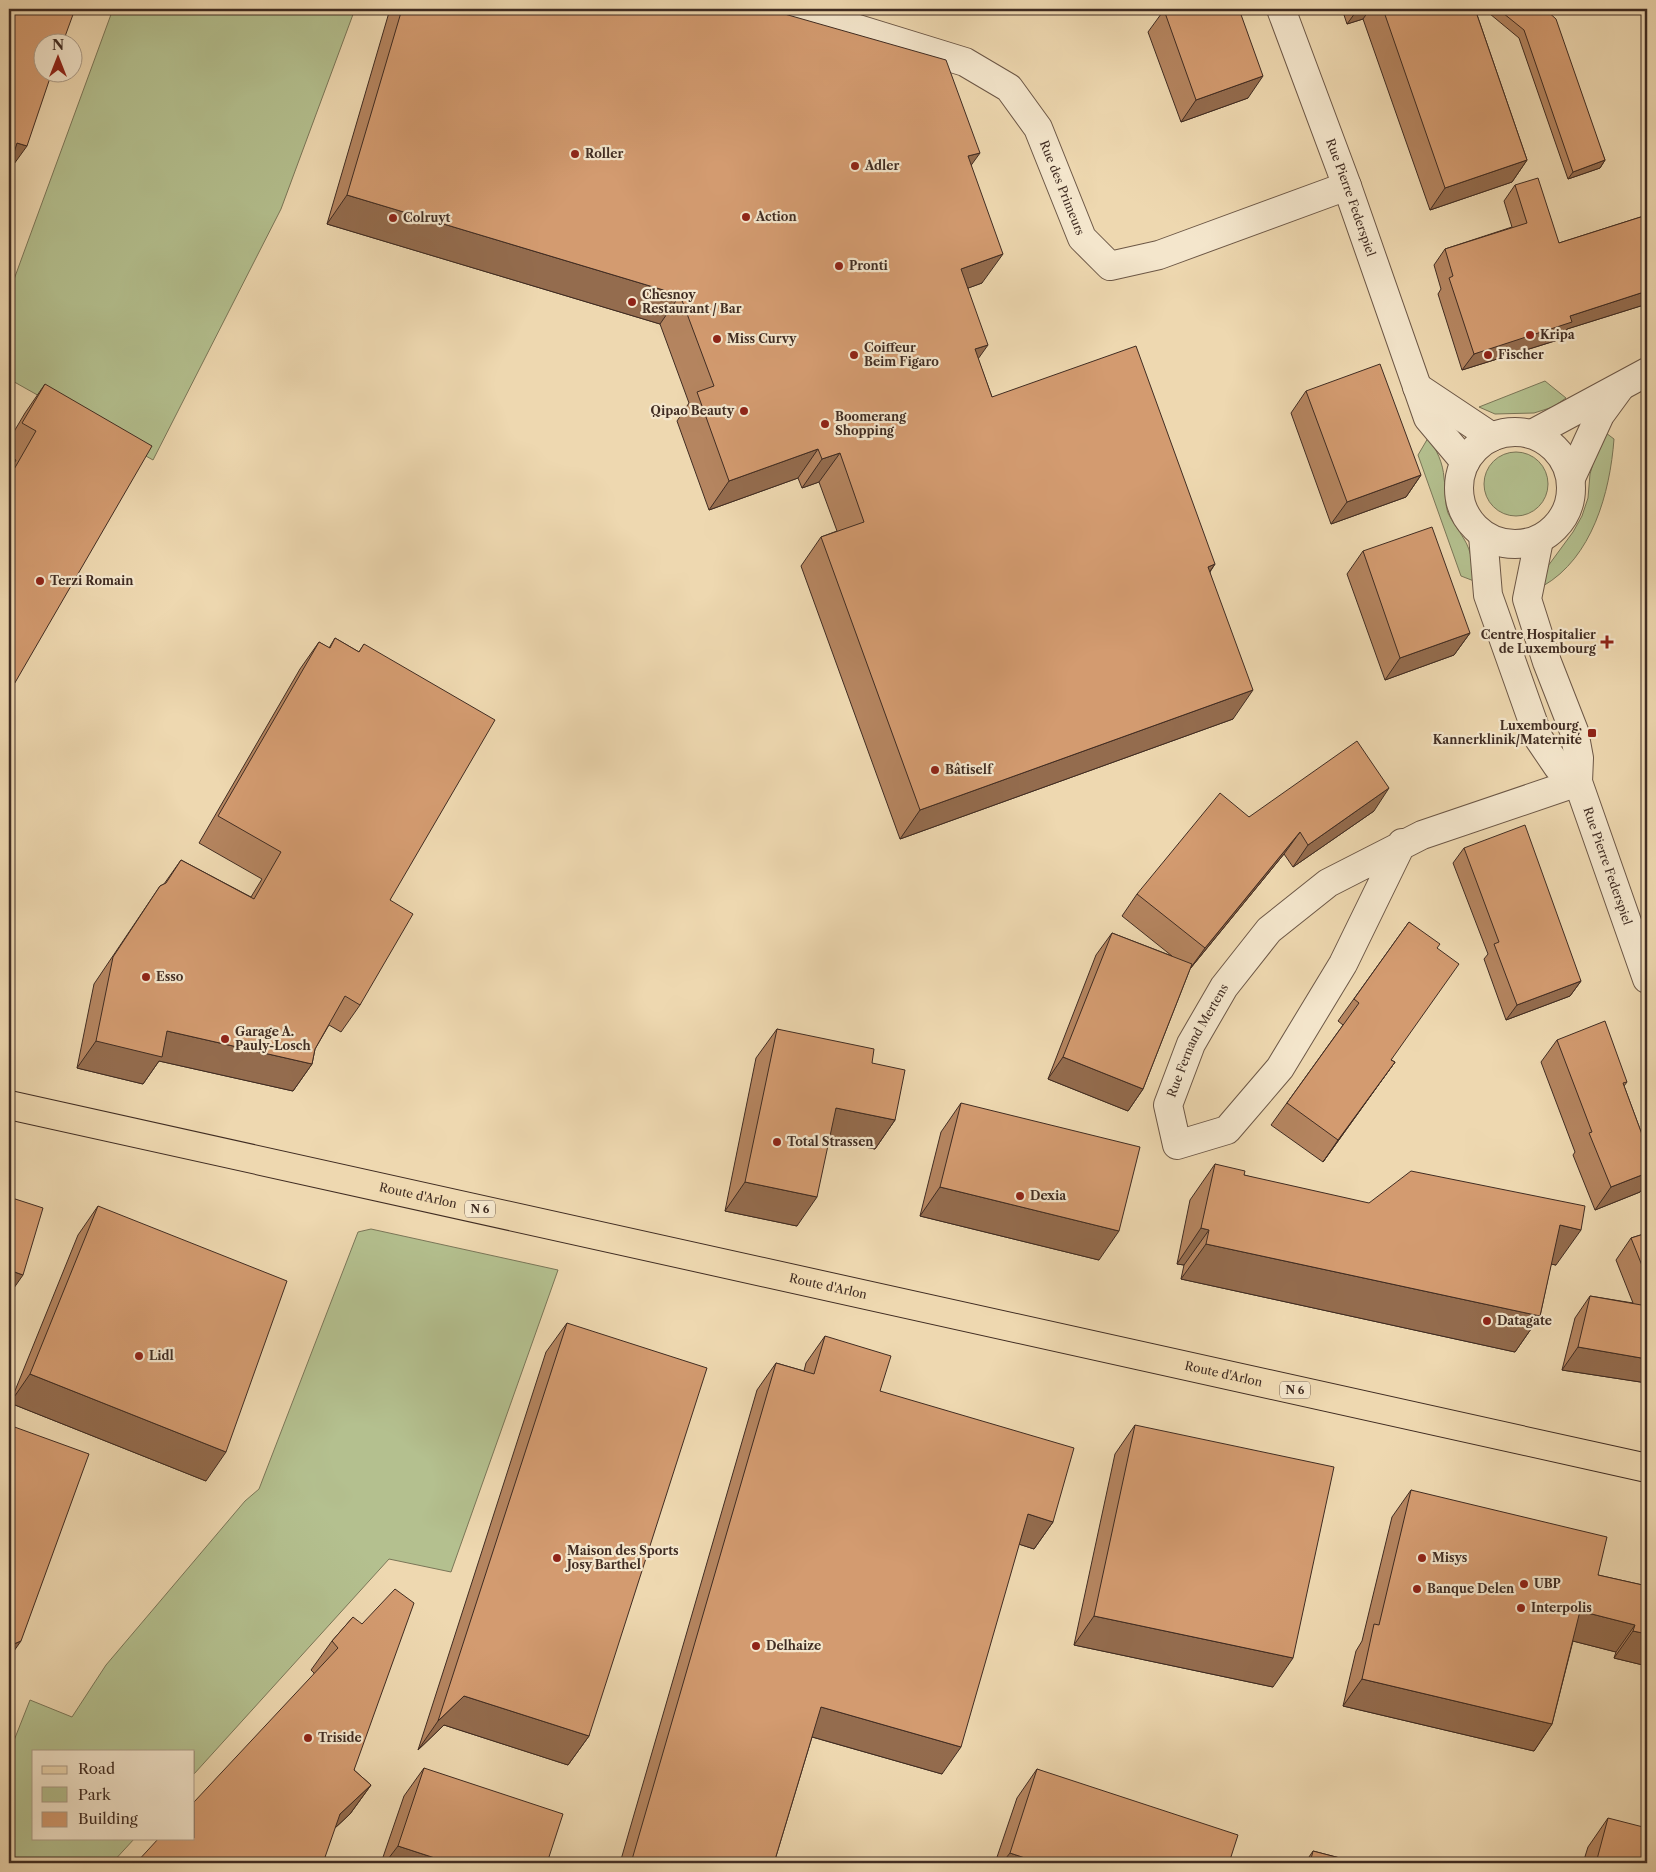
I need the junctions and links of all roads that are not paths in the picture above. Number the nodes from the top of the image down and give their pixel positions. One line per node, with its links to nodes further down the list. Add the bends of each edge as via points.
1 (793, 9): 3 (street, Rue des Primeurs, via 965,62 1009,88 1038,128 1082,238 1110,266 1159,255)
2 (1281, 9): 3 (street, Rue Pierre Federspiel)
3 (1347, 186): 6 (street, Rue Pierre Federspiel)
4 (1647, 372): 5 (street)
5 (1623, 384): 7 (street); 10 (street, via 1600,415)
6 (1417, 387): 8 (street); 9 (street, Rue Pierre Federspiel, via 1428,418)
7 (1532, 434): 8 (street, via 1511,432); 10 (street, via 1550,444 1564,459)
8 (1492, 437): 9 (street, via 1476,447)
9 (1465, 462): 11 (street, via 1459,482 1460,502 1468,521)
10 (1571, 478): 12 (street, via 1572,497 1566,514)
11 (1483, 535): 12 (street, via 1501,543 1520,545); 13 (street, via 1488,595 1539,739 1558,767)
12 (1540, 540): 13 (street, Rue Pierre Federspiel, via 1527,599 1574,731 1579,758)
13 (1578, 782): 14 (street, Rue Fernand Mertens); 15 (street, Rue Pierre Federspiel)
14 (1402, 843): 14 (street, Rue Fernand Mertens, via 1328,883 1269,930 1224,987 1191,1044 1168,1105 1177,1145 1227,1130 1280,1068 1343,964)
15 (1647, 979)
16 (9, 1105): 17 (main road, Route d'Arlon / N 6)
17 (1644, 1465)

